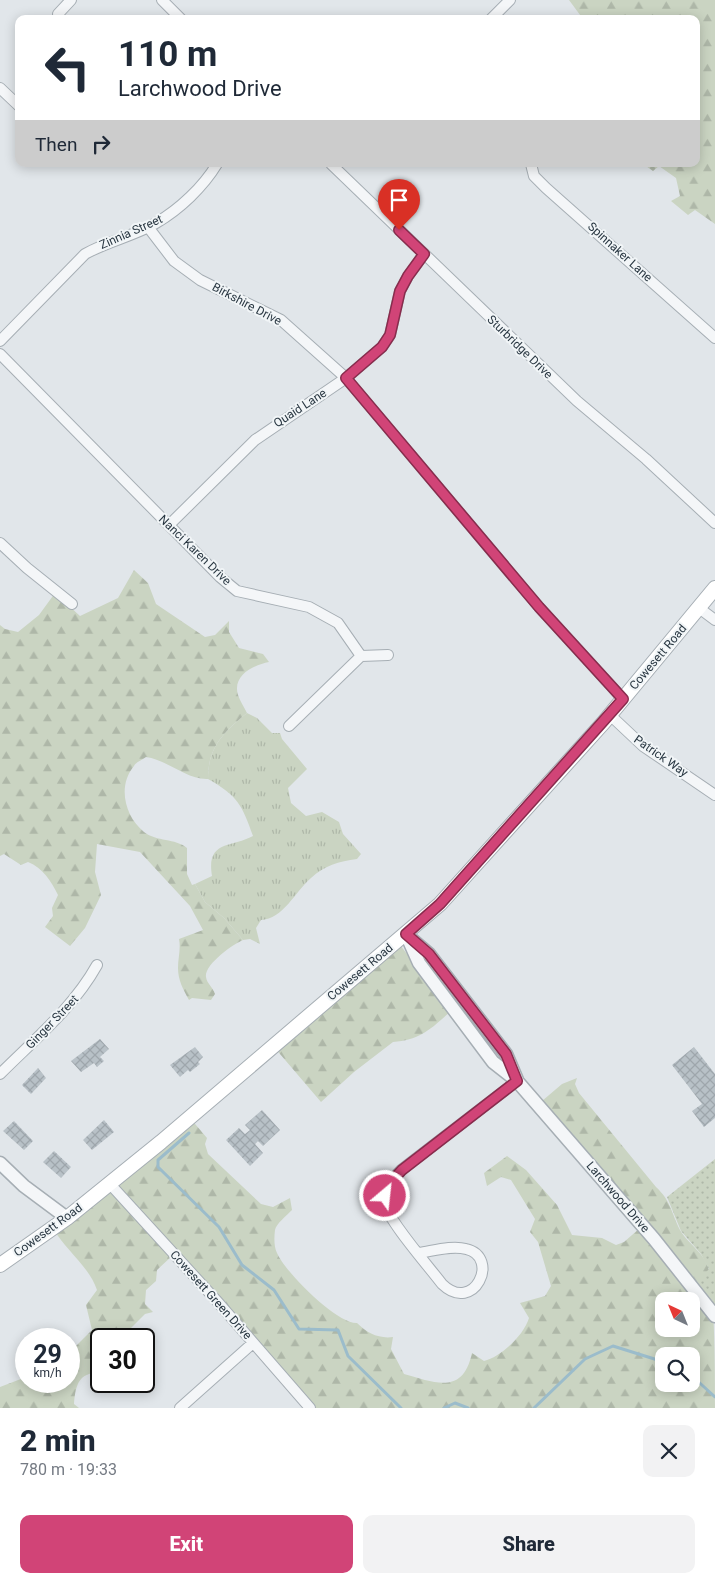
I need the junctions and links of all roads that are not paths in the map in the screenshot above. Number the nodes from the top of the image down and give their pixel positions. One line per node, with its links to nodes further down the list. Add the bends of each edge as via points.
1 (71, 0): 4 (street)
2 (162, 0): 5 (street)
3 (510, 0): 6 (street)
4 (58, 14)
5 (177, 15)
6 (495, 15)
7 (0, 88): 8 (street)
8 (15, 102)
9 (215, 167): 12 (street, Zinnia Street, via 194,193)
10 (334, 167): 13 (street, Sturbridge Drive)
11 (531, 167): 14 (street, Spinnaker Lane, via 534,176 546,188)
12 (148, 226): 15 (street, Zinnia Street, via 99,245 85,254); 17 (street, Birkshire Drive, via 174,261 200,280 281,320)
13 (424, 254): 17 (street, Quaid Lane, via 400,291 390,335 382,347); 18 (street, Sturbridge Drive, via 577,402 646,459)
14 (715, 338)
15 (0, 341)
16 (0, 354): 19 (street, Nanci Karen Drive)
17 (346, 378): 19 (street, Quaid Lane, via 255,440); 27 (street, Birkshire Drive, via 539,607)
18 (715, 523)
19 (168, 525): 26 (street, Nanci Karen Drive, via 237,590 309,607 338,623)
20 (0, 543): 22 (street)
21 (715, 588): 23 (main road, Cowesett Road)
22 (72, 604)
23 (699, 608): 24 (street); 27 (main road, Cowesett Road)
24 (715, 620)
25 (388, 654): 26 (street)
26 (361, 656): 29 (street)
27 (623, 699): 28 (main road, Cowesett Road)
28 (610, 715): 30 (street, Patrick Way, via 643,746); 31 (main road, Cowesett Road, via 440,904)
29 (289, 726)
30 (715, 795)
31 (406, 934): 34 (street, Larchwood Drive, via 419,962 493,1062); 36 (main road, Cowesett Road)
32 (97, 965): 33 (street, Ginger Street, via 85,987)
33 (0, 1074)
34 (517, 1081): 38 (street, via 402,1170 389,1184 385,1196 386,1209); 40 (street, Larchwood Drive, via 654,1239)
35 (0, 1163): 37 (street, via 24,1186)
36 (110, 1184): 37 (main road, Cowesett Road); 41 (street, Cowesett Green Drive)
37 (67, 1218): 39 (main road, Cowesett Road)
38 (419, 1253): 38 (street, via 442,1284 453,1292 467,1292 482,1278 478,1257 466,1249)
39 (0, 1265)
40 (715, 1316)
41 (253, 1342): 42 (street); 43 (street, Cowesett Green Drive)
42 (180, 1408)
43 (310, 1408)

